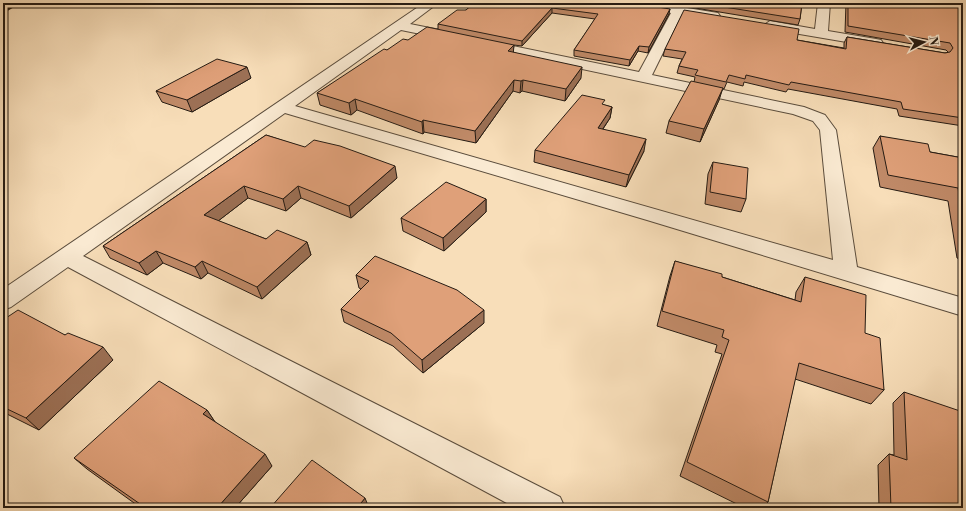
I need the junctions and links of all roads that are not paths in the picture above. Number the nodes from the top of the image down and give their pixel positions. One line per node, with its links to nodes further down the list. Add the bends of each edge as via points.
1 (432, 3): 7 (street)
2 (634, 3): 4 (street)
3 (824, 3): 8 (street)
4 (678, 10): 5 (street); 10 (street)
5 (723, 18)
6 (761, 24): 8 (street)
7 (398, 26): 10 (street); 11 (street)
8 (821, 34): 9 (street)
9 (888, 45)
10 (644, 77): 13 (street, via 777,106 819,118 828,130)
11 (281, 107): 12 (street); 13 (street)
12 (66, 257): 14 (street); 16 (street)
13 (846, 272): 15 (street)
14 (3, 301)
15 (963, 307)
16 (550, 508)

